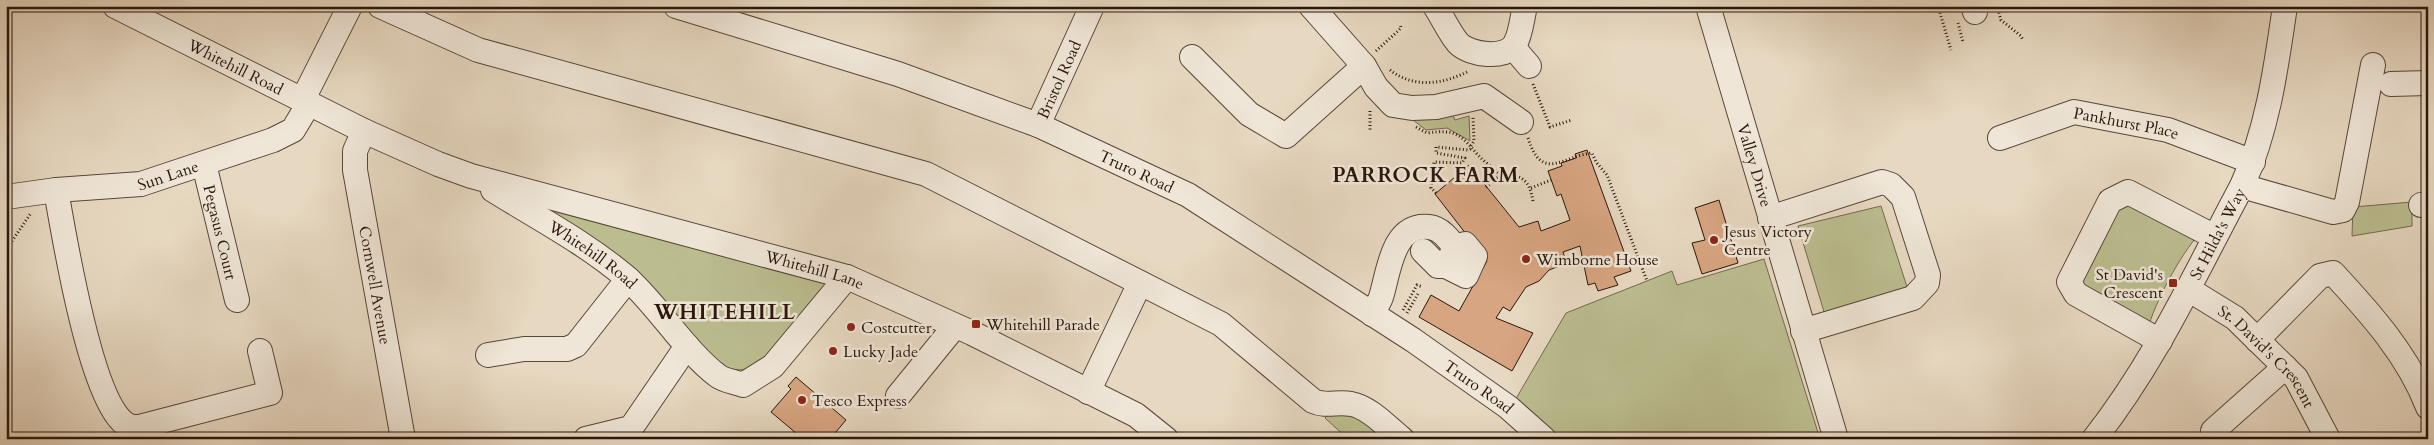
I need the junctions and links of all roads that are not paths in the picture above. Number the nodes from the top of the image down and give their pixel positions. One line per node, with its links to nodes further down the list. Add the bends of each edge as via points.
1 (115, 6): 18 (street, Whitehill Road)
2 (350, 6): 18 (street, Sun Lane)
3 (380, 6): 35 (street, via 478,50 926,174)
4 (676, 6): 20 (street, Truro Road, via 898,74)
5 (1092, 6): 20 (street, Bristol Road)
6 (1311, 6): 14 (street)
7 (1435, 6): 11 (street, via 1459,44)
8 (1525, 6): 11 (street)
9 (1708, 6): 30 (street, Valley Drive)
10 (2286, 6): 23 (street, St Hilda's Way, via 2273,90)
11 (1499, 52): 15 (street)
12 (1192, 57): 14 (street, via 1249,114 1286,136)
13 (2373, 64): 27 (street, via 2343,210 2333,212)
14 (1373, 65): 19 (street, via 1389,102 1396,106 1445,106 1491,90)
15 (1531, 74)
16 (2428, 82): 17 (street)
17 (2390, 84)
18 (305, 103): 21 (street, Whitehill Road); 24 (street, Sun Lane, via 293,130)
19 (1521, 122)
20 (1038, 125): 38 (street, Truro Road, via 1188,195)
21 (364, 131): 25 (street, Whitehill Road); 51 (street, Cornwell Avenue, via 355,151 355,170)
22 (2000, 138): 23 (street, Pankhurst Place, via 2074,112 2168,130)
23 (2253, 162): 27 (street, St Hilda's Way)
24 (204, 164): 28 (street, Sun Lane, via 141,184); 37 (street, Pegasus Court)
25 (438, 164): 26 (street, Whitehill Lane)
26 (471, 176): 33 (street, Whitehill Lane); 34 (street, Whitehill Road, via 572,237)
27 (2242, 186): 31 (street, St Hilda's Way)
28 (51, 190): 29 (street, Sun Lane); 44 (street, via 97,373 123,423 139,427 270,393)
29 (6, 197)
30 (1770, 218): 40 (street, Valley Drive); 40 (street, via 1882,182 1891,185 1903,197 1928,275 1927,284 1913,298)
31 (2215, 237): 36 (street, St Hilda's Way); 42 (street, via 2128,192 2110,201 2069,282 2076,294)
32 (1423, 250): 38 (street, via 1434,264 1450,256 1440,231 1433,227 1419,227 1408,233 1391,256 1380,300)
33 (847, 277): 39 (street, Whitehill Lane); 43 (street, Whitehill Road, via 773,366 744,385 720,377)
34 (628, 280): 43 (street, Whitehill Road, via 670,323); 45 (street, via 576,345 567,349 524,349)
35 (1140, 284): 47 (street); 54 (street, via 1221,324 1313,401 1359,406)
36 (2188, 289): 41 (street, St. David's Crescent, via 2235,318); 42 (street, St Hilda's Way)
37 (237, 300)
38 (1372, 314): 55 (street, Truro Road, via 1493,396)
39 (955, 326): 47 (street, Whitehill Lane); 48 (street)
40 (1803, 331): 56 (street, Valley Drive)
41 (2257, 340): 46 (street, St. David's Crescent); 49 (street, via 2320,276 2333,273 2394,344)
42 (2160, 341): 57 (street, St Hilda's Way, via 2122,404)
43 (687, 346): 50 (street)
44 (260, 351)
45 (488, 355)
46 (2285, 367): 58 (street, via 2214,431); 59 (street, St. David's Crescent, via 2296,378)
47 (1088, 392): 53 (street, Whitehill Lane, via 1136,415)
48 (898, 396)
49 (2428, 407)
50 (633, 433): 52 (street)
51 (403, 439)
52 (586, 439)
53 (1166, 439)
54 (1402, 439)
55 (1544, 439)
56 (1836, 439)
57 (2094, 439)
58 (2212, 439)
59 (2328, 439)

